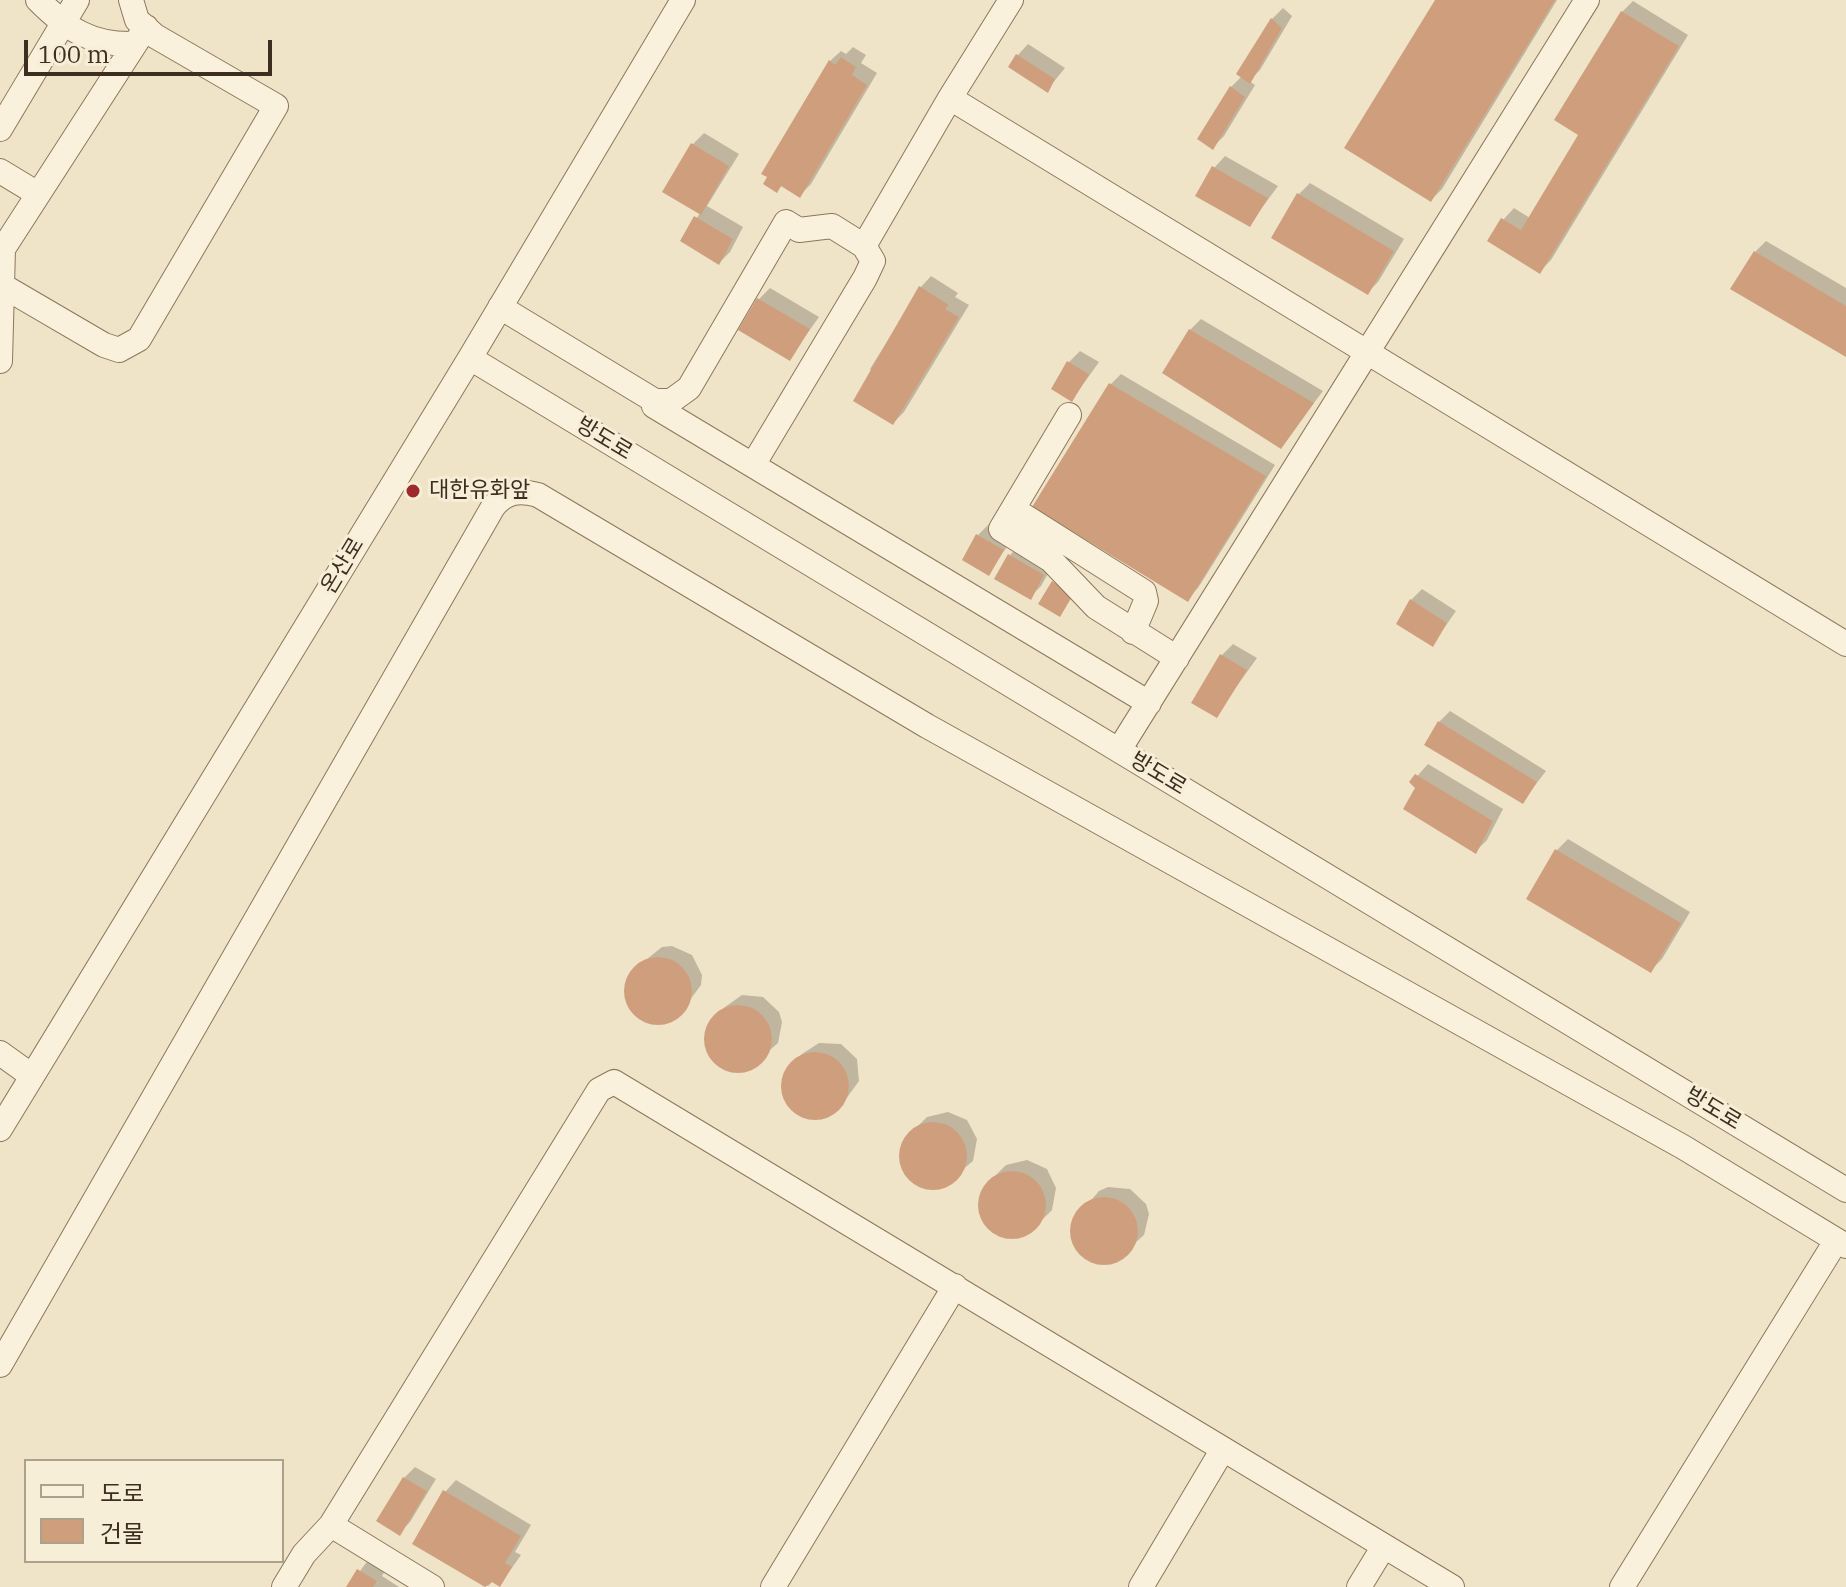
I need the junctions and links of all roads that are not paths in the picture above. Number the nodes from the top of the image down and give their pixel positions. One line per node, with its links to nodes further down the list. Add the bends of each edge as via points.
1 (38, 0): 7 (street)
2 (77, 0): 7 (street)
3 (131, 0): 8 (street)
4 (683, 0): 15 (street, 온산로)
5 (1011, 0): 9 (street)
6 (1587, 0): 16 (street)
7 (63, 23): 8 (street, via 106,44); 10 (street)
8 (139, 36): 12 (street); 14 (street, via 276,106 139,339 119,350 104,345)
9 (950, 98): 13 (street); 16 (street)
10 (0, 129)
11 (0, 171): 12 (street)
12 (38, 194): 14 (street, via 3,249)
13 (864, 246): 19 (street, via 832,226 799,230 786,222 689,388 671,401); 21 (street, via 873,261 865,278)
14 (3, 286): 18 (street)
15 (500, 307): 17 (street, 온산로); 19 (street)
16 (1367, 352): 24 (street); 25 (street)
17 (470, 358): 27 (street, 방도로); 29 (street, 온산로)
18 (0, 361)
19 (655, 401): 21 (street, via 654,406)
20 (1069, 415): 22 (street)
21 (753, 465): 26 (street)
22 (1013, 509): 23 (street, via 1001,529 1051,560 1096,607); 23 (street, via 1144,592 1146,601)
23 (1133, 632): 25 (street)
24 (1846, 644)
25 (1177, 658): 26 (street)
26 (1149, 703): 27 (street)
27 (1119, 750): 31 (street, 방도로)
28 (0, 1053): 29 (street)
29 (32, 1076): 30 (street, 온산로)
30 (0, 1129)
31 (1846, 1190)
32 (1841, 1244): 34 (street, via 1683,1147 939,733 524,491 510,493 493,507); 44 (street)
33 (955, 1286): 35 (street); 36 (street, via 621,1084 607,1085 599,1090); 40 (street)
34 (0, 1365)
35 (1223, 1449): 37 (street); 41 (street)
36 (331, 1525): 38 (street); 39 (street)
37 (1384, 1546): 42 (street); 43 (street)
38 (284, 1587)
39 (432, 1587)
40 (773, 1587)
41 (1141, 1587)
42 (1359, 1587)
43 (1452, 1587)
44 (1622, 1587)

